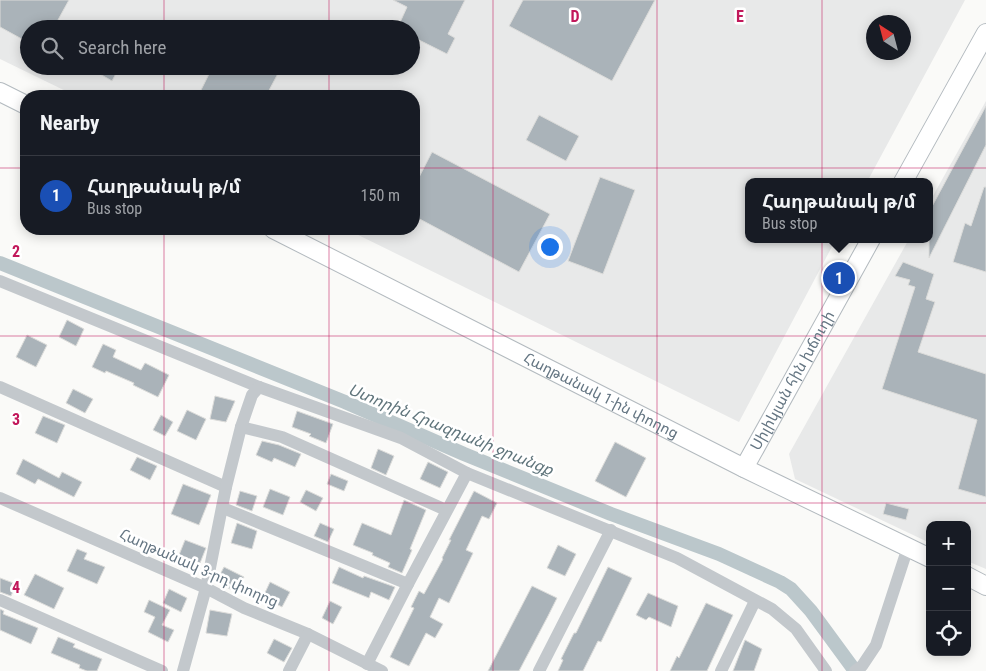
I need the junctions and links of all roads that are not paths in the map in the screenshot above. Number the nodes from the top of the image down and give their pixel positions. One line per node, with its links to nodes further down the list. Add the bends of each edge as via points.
1 (986, 33): 4 (main road)
2 (0, 92): 3 (main road)
3 (20, 102)
4 (905, 178)
5 (284, 235): 11 (main road, Հաղթանակ 1-ին փողոց)
6 (869, 243): 11 (main road, Սիլիկյան հին խճուղի)
7 (0, 281): 9 (street)
8 (0, 387): 13 (street)
9 (259, 388): 10 (street, via 252,395); 12 (street, via 401,438)
10 (241, 427): 13 (street); 16 (street, via 282,438)
11 (744, 468): 18 (main road, Հաղթանակ 1-ին փողոց)
12 (467, 473): 16 (street); 17 (street)
13 (226, 488): 15 (street)
14 (0, 498): 23 (street, Հաղթանակ 3-րդ փողոց)
15 (223, 508): 21 (street); 23 (street)
16 (446, 510): 21 (street)
17 (610, 530): 25 (street, via 677,558); 33 (street)
18 (908, 547): 19 (main road, Հաղթանակ 1-ին փողոց); 28 (street, via 876,645)
19 (926, 556)
20 (971, 578): 22 (main road)
21 (408, 584): 27 (street)
22 (986, 586)
23 (206, 588): 26 (street, Հաղթանակ 3-րդ փողոց, via 244,608); 30 (street)
24 (0, 600): 29 (street)
25 (755, 601): 34 (street); 35 (street, via 796,629)
26 (308, 634): 27 (street, Հաղթանակ 3-րդ փողոց); 31 (street)
27 (367, 664): 32 (street, Հաղթանակ 3-րդ փողոց)
28 (859, 668)
29 (162, 671)
30 (183, 671)
31 (290, 671)
32 (382, 671)
33 (539, 671)
34 (721, 671)
35 (826, 671)

